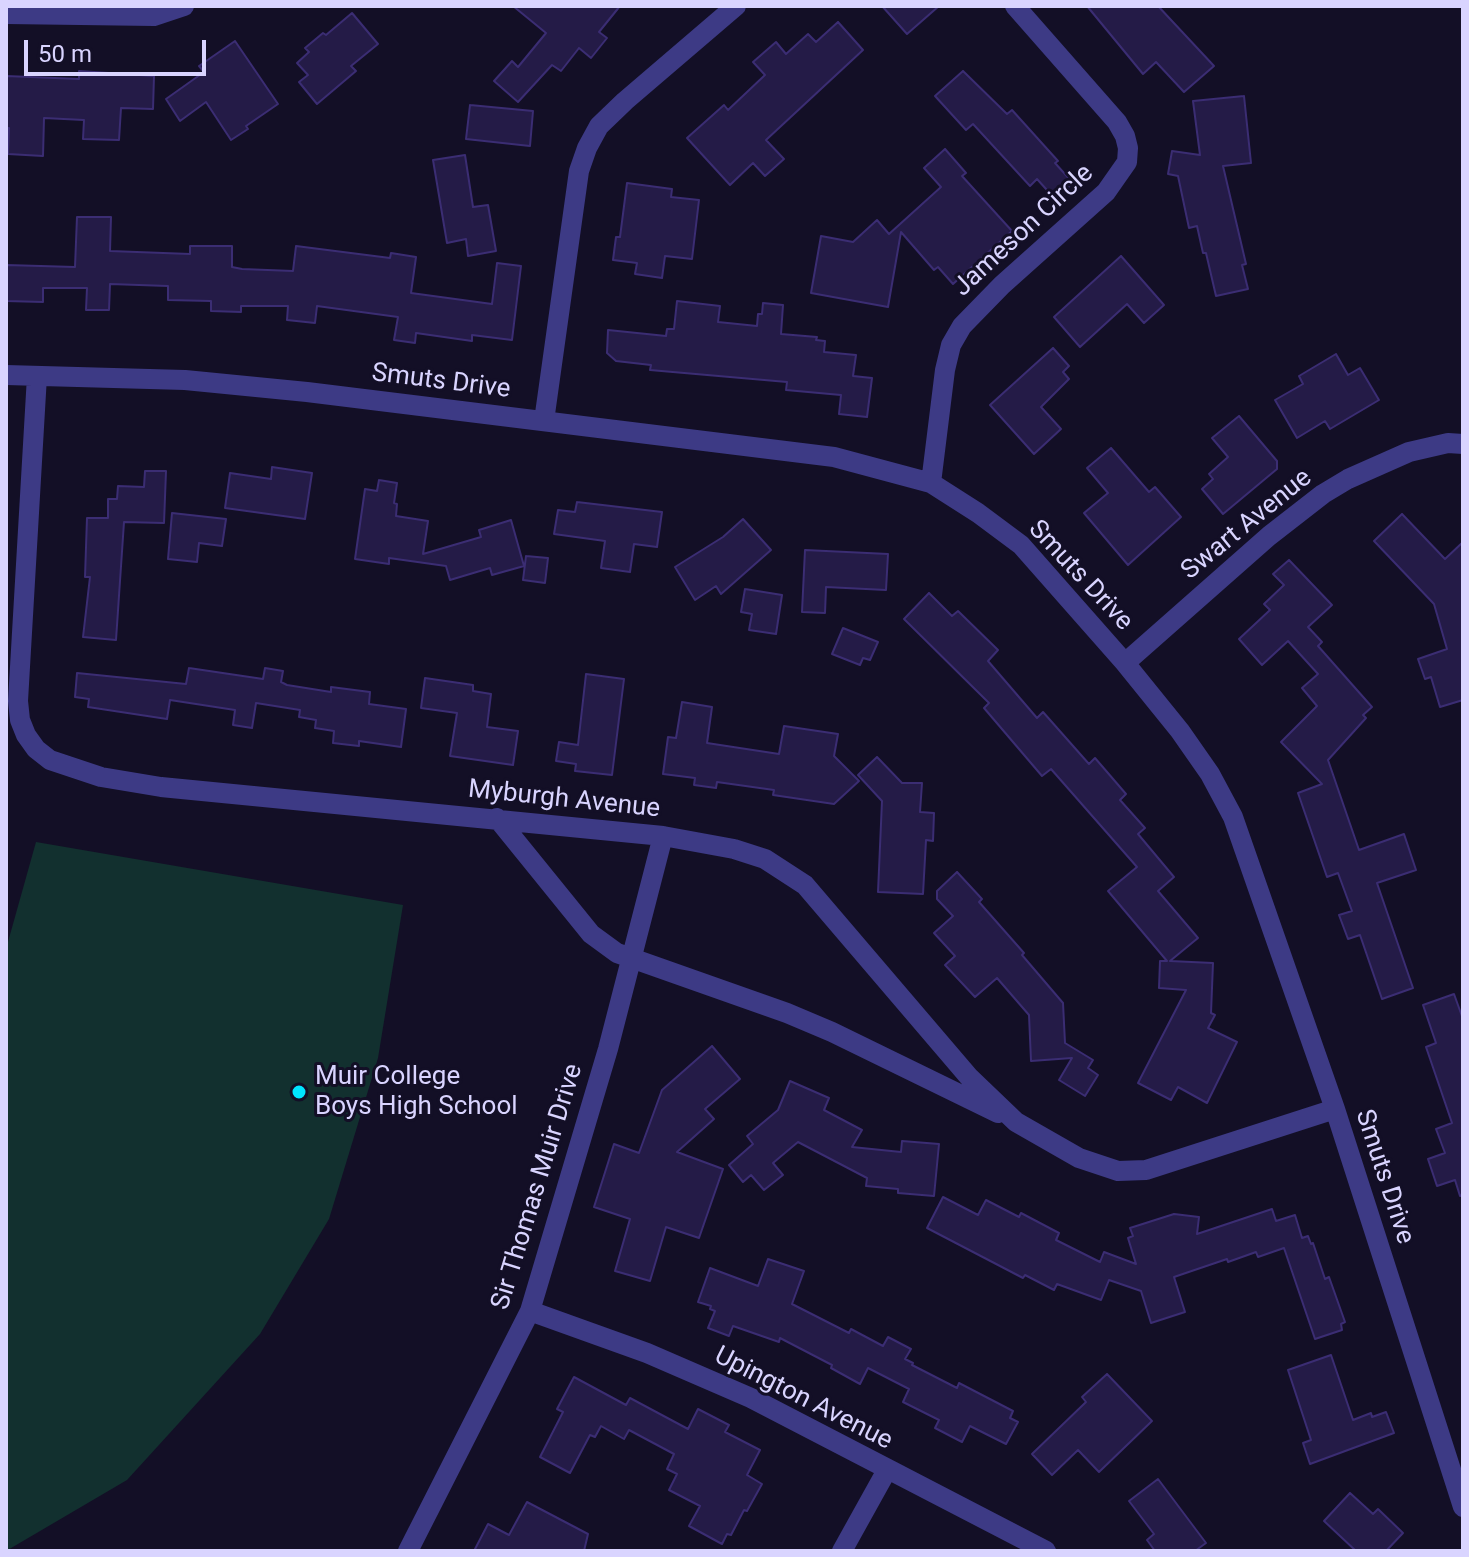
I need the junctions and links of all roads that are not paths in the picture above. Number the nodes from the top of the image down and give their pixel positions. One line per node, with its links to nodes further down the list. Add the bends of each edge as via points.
1 (184, 6): 4 (street, via 154,16)
2 (736, 6): 7 (street, via 625,101 599,126 587,148 579,171)
3 (1015, 6): 9 (street, Jameson Circle, via 1117,122 1125,136 1127,162 1106,192 962,326 945,370)
4 (6, 14)
5 (6, 375): 6 (street, Smuts Drive)
6 (37, 376): 7 (street, Smuts Drive, via 185,380); 11 (street, Myburgh Avenue, via 18,701 20,720 36,749 71,769 161,787)
7 (544, 421): 9 (street, Smuts Drive, via 834,457)
8 (1463, 444): 10 (street, Swart Avenue, via 1409,452 1323,494)
9 (931, 483): 10 (street, Smuts Drive, via 1021,545)
10 (1125, 663): 14 (street, Smuts Drive, via 1180,731 1233,817)
11 (497, 818): 12 (street, Myburgh Avenue); 13 (street, via 591,934)
12 (663, 836): 13 (street, Sir Thomas Muir Drive); 15 (street, Myburgh Avenue, via 765,859 805,885 969,1077)
13 (632, 958): 15 (street, via 832,1032); 16 (street, Sir Thomas Muir Drive)
14 (1335, 1109): 15 (street, Myburgh Avenue, via 1146,1170 1118,1171 1079,1158); 18 (street, Smuts Drive)
15 (1016, 1122)
16 (530, 1311): 17 (street, Upington Avenue, via 713,1381); 19 (street, Sir Thomas Muir Drive)
17 (887, 1470): 20 (street); 21 (street, Upington Avenue)
18 (1463, 1507)
19 (408, 1551)
20 (842, 1551)
21 (1046, 1551)

